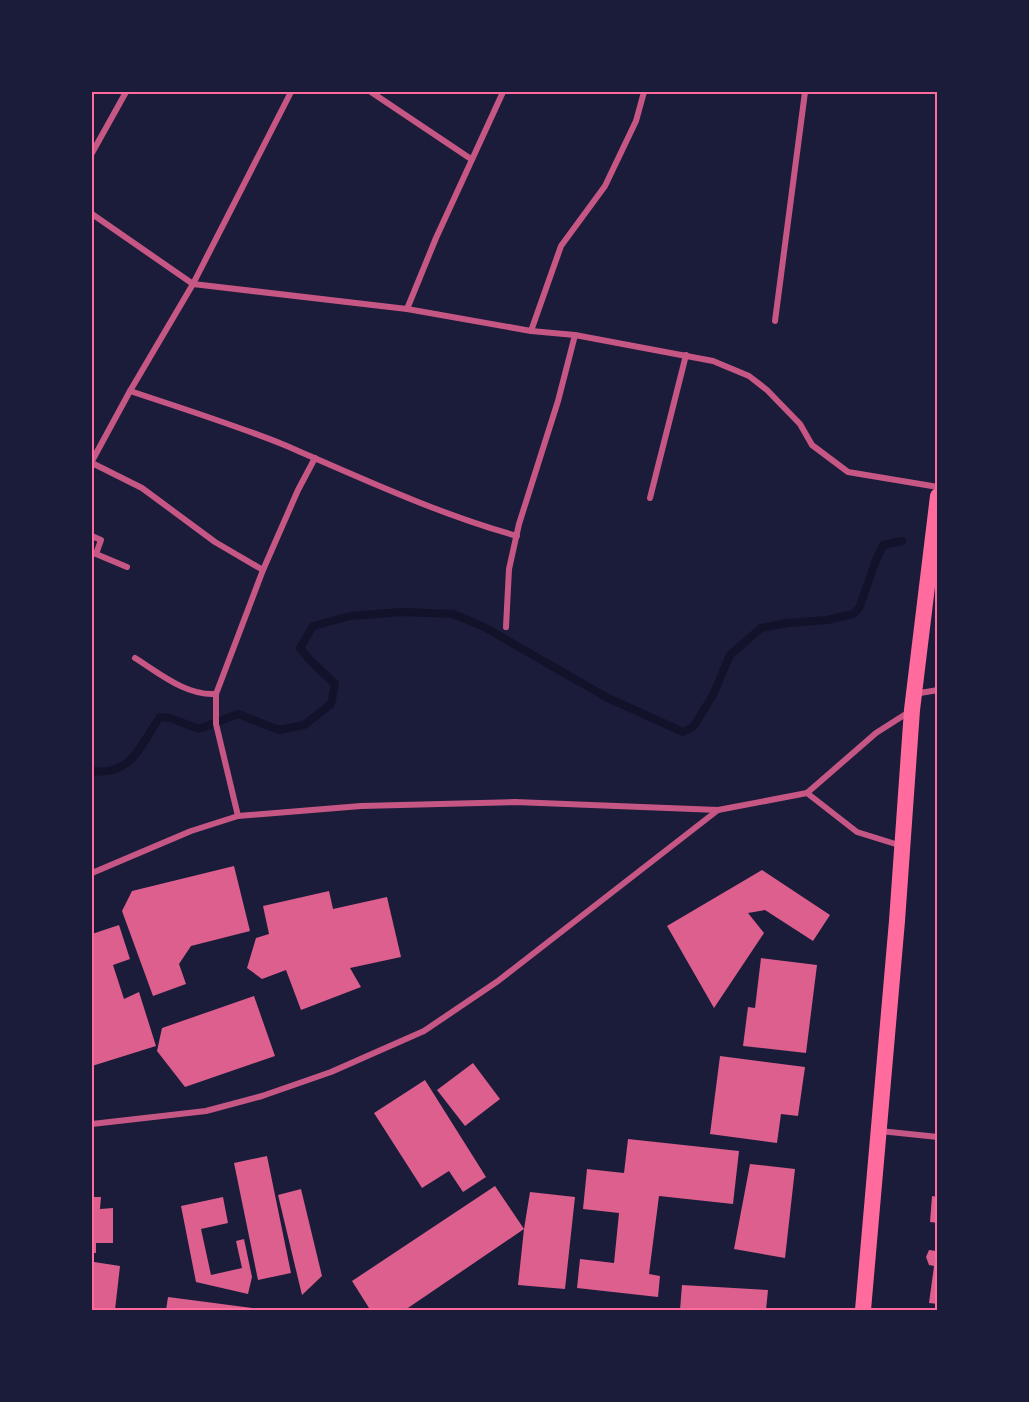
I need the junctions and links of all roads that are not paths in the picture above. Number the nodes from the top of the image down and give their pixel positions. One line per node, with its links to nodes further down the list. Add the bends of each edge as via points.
1 (126, 92): 7 (street)
2 (291, 92): 10 (street)
3 (371, 92): 8 (street)
4 (502, 92): 8 (street)
5 (644, 92): 13 (street, via 636,121 605,186 561,246)
6 (805, 92): 12 (street)
7 (92, 153)
8 (471, 159): 11 (street)
9 (92, 214): 10 (street)
10 (193, 284): 11 (street); 16 (street)
11 (407, 309): 13 (street)
12 (775, 321)
13 (531, 331): 14 (street)
14 (575, 335): 15 (street); 24 (street)
15 (686, 355): 20 (street, via 749,376 780,401 812,445 848,472); 22 (street)
16 (130, 391): 17 (street); 18 (street)
17 (94, 453): 19 (street)
18 (315, 458): 24 (street, via 437,510); 26 (street)
19 (92, 462): 26 (street, via 142,488 215,542)
20 (938, 487)
21 (938, 496): 31 (highway)
22 (650, 498)
23 (92, 536): 25 (street, via 101,540 96,554)
24 (517, 536): 27 (street, via 508,580)
25 (127, 567)
26 (263, 570): 30 (street)
27 (506, 627)
28 (135, 658): 30 (street, via 176,684)
29 (938, 690): 31 (street)
30 (216, 698): 34 (street, via 216,724)
31 (913, 702): 32 (street); 35 (highway)
32 (807, 793): 33 (street); 35 (street, via 857,832)
33 (718, 810): 34 (street, via 515,802 361,806); 37 (street, via 498,981 424,1031 331,1072 262,1096 206,1110)
34 (238, 816): 36 (street, via 191,831)
35 (902, 846): 38 (highway)
36 (92, 873)
37 (92, 1124)
38 (879, 1131): 39 (street); 40 (highway)
39 (938, 1137)
40 (863, 1311)

